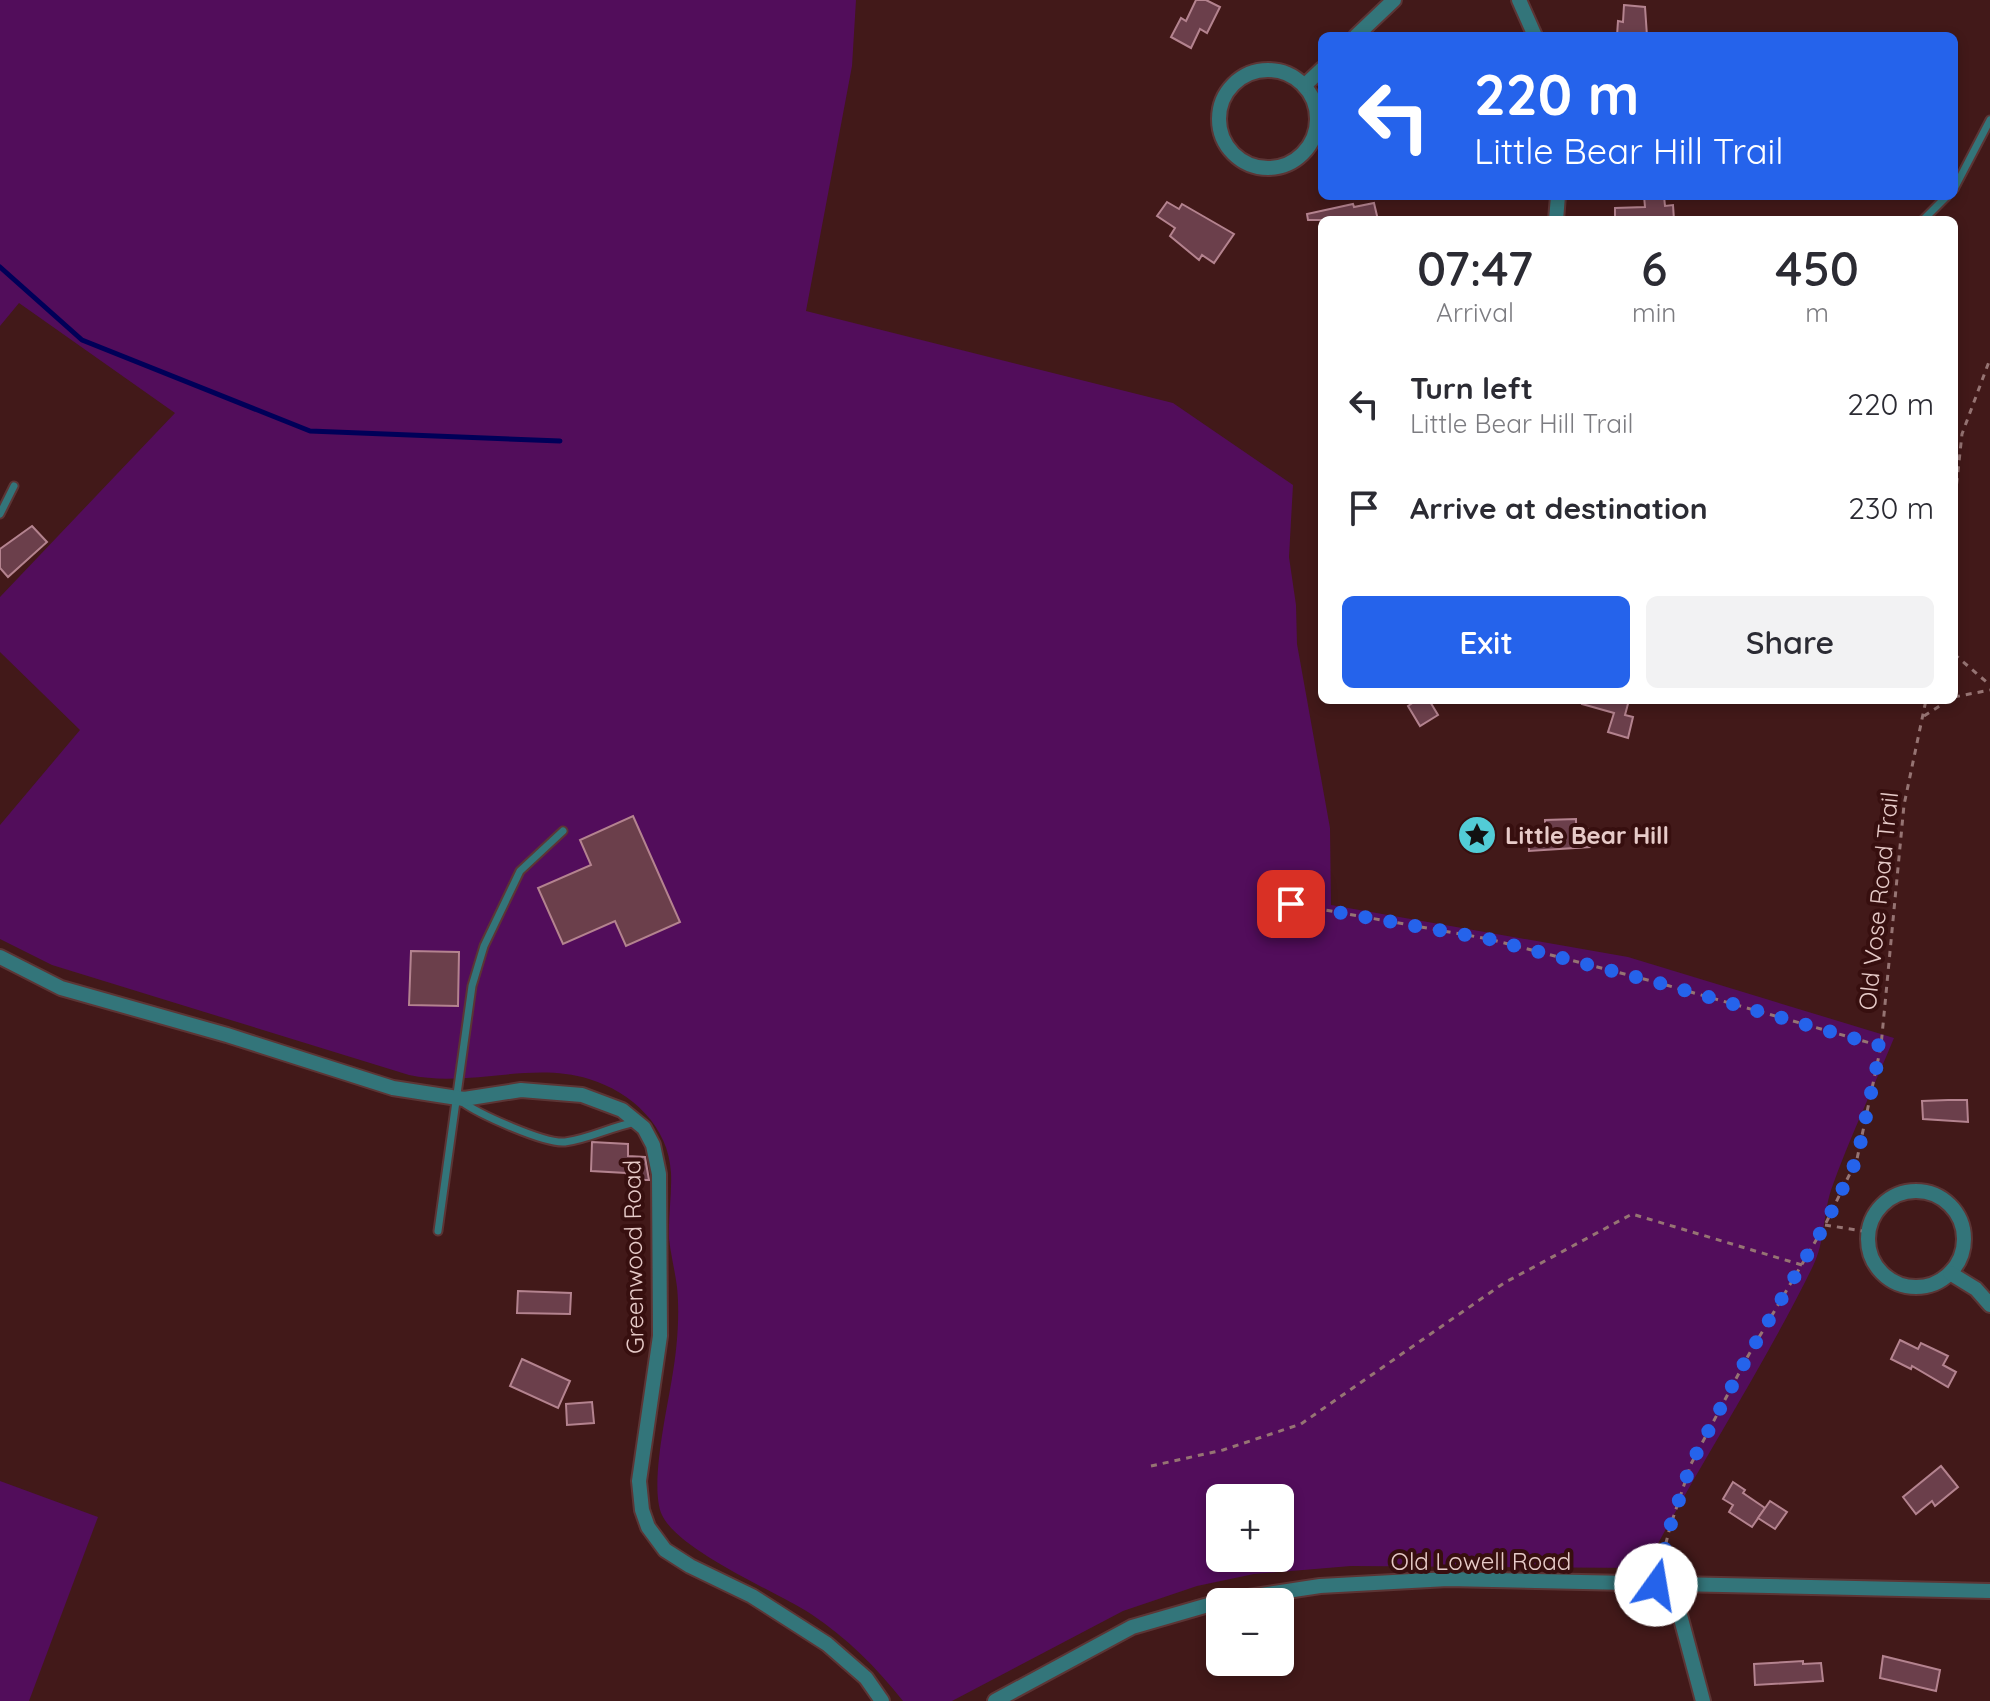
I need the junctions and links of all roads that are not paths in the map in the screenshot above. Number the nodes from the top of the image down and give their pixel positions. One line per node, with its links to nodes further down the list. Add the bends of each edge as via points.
1 (1394, 0): 3 (street)
2 (1519, 0): 4 (street)
3 (1360, 32)
4 (1533, 32)
5 (1318, 73): 6 (street)
6 (1304, 86): 6 (street, via 1274,71 1257,72 1229,89 1220,112 1222,137 1230,151 1256,167 1287,165 1300,156 1316,130 1317,114)
7 (1990, 120): 8 (lane)
8 (1958, 181)
9 (1943, 200): 10 (lane)
10 (1927, 216)
11 (14, 486): 12 (lane)
12 (0, 514)
13 (563, 831): 15 (lane, via 520,871 484,946 472,986)
14 (0, 957): 15 (street, via 61,988 393,1088)
15 (456, 1098): 16 (street, via 521,1090 582,1095 622,1110); 16 (lane, via 479,1115 561,1142); 17 (lane)
16 (637, 1122): 22 (street, Greenwood Road, via 653,1145 659,1174 660,1336 639,1481 648,1527 665,1550 827,1644 866,1678)
17 (438, 1231)
18 (1950, 1273): 18 (street, via 1924,1286 1895,1282 1873,1261 1869,1232 1884,1203 1913,1191 1930,1193 1950,1206 1963,1227 1962,1251); 19 (street)
19 (1990, 1305)
20 (1672, 1585): 21 (street, Old Lowell Road); 23 (street, Old Lowell Road, via 1387,1581 1222,1601 1132,1627); 24 (street)
21 (1990, 1591)
22 (882, 1701)
23 (995, 1701)
24 (1703, 1701)

